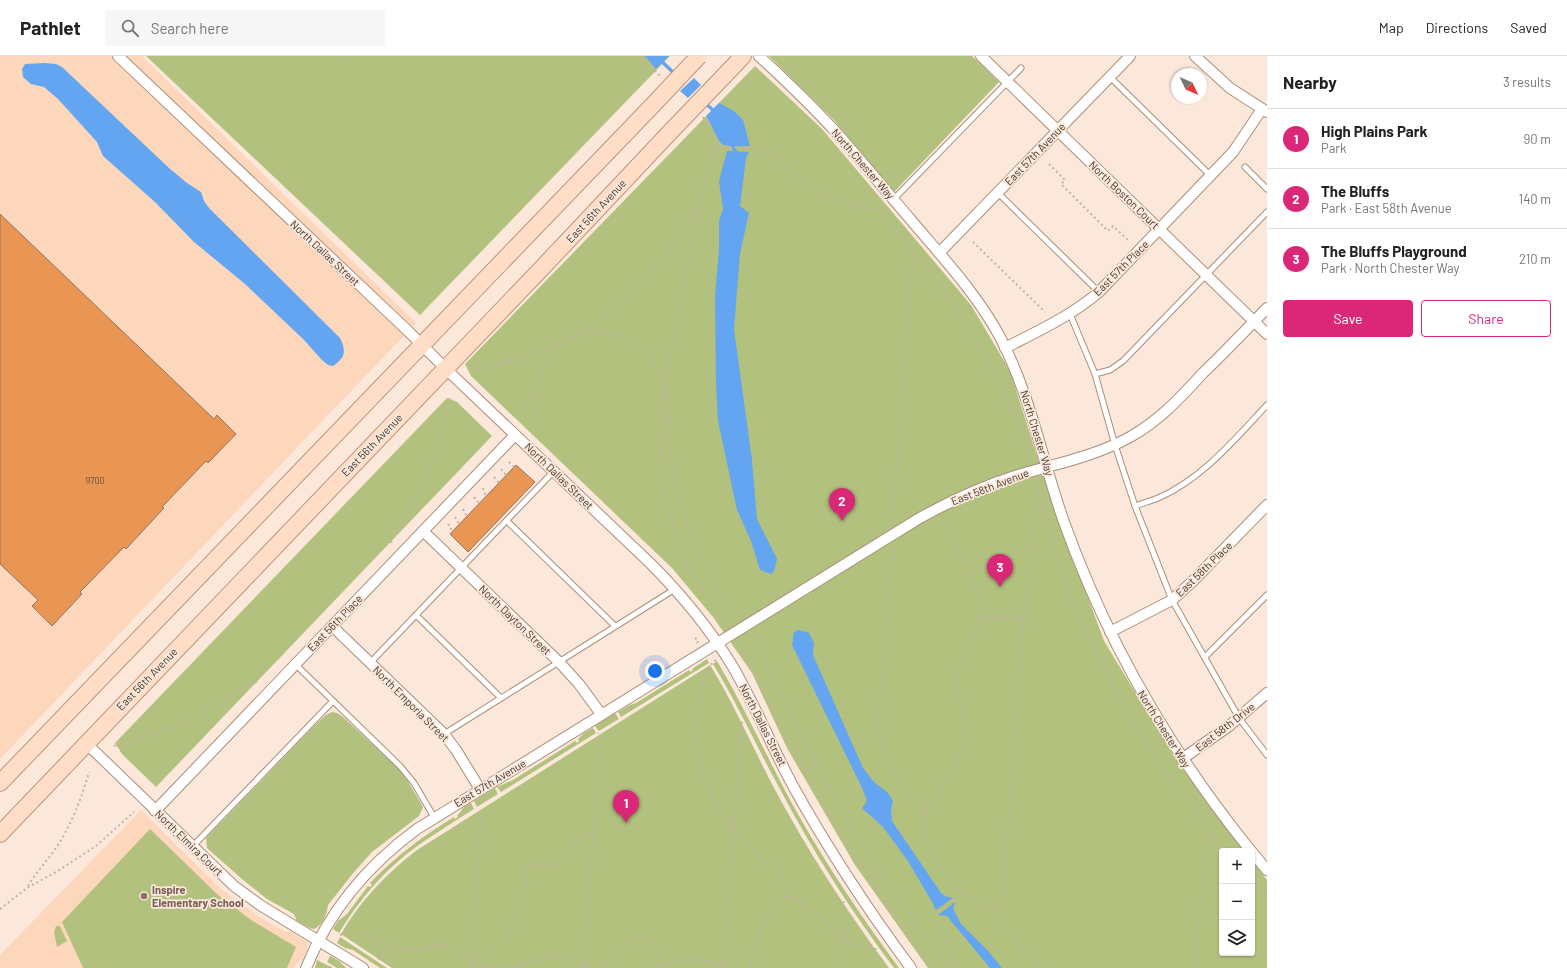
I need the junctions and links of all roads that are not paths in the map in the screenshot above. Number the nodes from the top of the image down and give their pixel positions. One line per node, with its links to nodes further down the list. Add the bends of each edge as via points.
1 (118, 56): 27 (street, North Dallas Street)
2 (699, 56): 27 (main road, bridge)
3 (743, 56): 29 (main road, East 56th Avenue, bridge)
4 (759, 56): 17 (street, North Chester Way, via 828,123)
5 (980, 56): 10 (street, North Boston Court)
6 (1130, 56): 9 (street, East 57th Avenue)
7 (1195, 56): 11 (street, via 1230,88)
8 (1021, 68): 10 (lane)
9 (1110, 77): 12 (street, East 57th Avenue); 14 (lane)
10 (1007, 82): 12 (street, North Boston Court); 17 (lane)
11 (1264, 110): 14 (street, East 57th Place)
12 (1057, 131): 16 (street, East 57th Avenue); 19 (street, North Boston Court)
13 (1245, 167): 15 (lane)
14 (1212, 176): 19 (street, East 57th Place)
15 (1267, 189)
16 (998, 192): 20 (street, East 57th Avenue); 22 (lane)
17 (893, 200): 20 (street, North Chester Way)
18 (1267, 212): 21 (lane)
19 (1159, 230): 21 (street, North Boston Court); 22 (street, East 57th Place)
20 (939, 253): 28 (street, North Chester Way, via 979,303)
21 (1207, 275): 25 (street, North Boston Court); 30 (lane, via 1122,362 1110,370)
22 (1099, 292): 24 (street, East 57th Place)
23 (1267, 308): 25 (street, East 58th Avenue)
24 (1070, 314): 28 (street, East 57th Place); 30 (lane)
25 (1254, 321): 26 (street, North Boston Court); 33 (street, East 58th Avenue, via 1168,409 1141,431)
26 (1267, 334)
27 (422, 344): 29 (street, North Dallas Street); 62 (main road)
28 (1005, 348): 34 (street, North Chester Way, via 1024,391)
29 (446, 369): 32 (street, North Dallas Street); 59 (main road, East 56th Avenue)
30 (1095, 374): 33 (lane)
31 (1267, 406): 37 (lane, via 1225,449 1181,485 1158,498)
32 (516, 435): 35 (street, North Dallas Street); 39 (street, East 56th Place)
33 (1115, 445): 34 (street, East 58th Avenue); 37 (lane)
34 (1047, 466): 47 (street, North Chester Way, via 1064,522); 48 (street, East 58th Avenue, via 999,482 936,509)
35 (554, 471): 38 (lane); 41 (street, North Dallas Street)
36 (1267, 505): 43 (street, East 58th Place)
37 (1135, 506): 43 (lane)
38 (507, 521): 40 (lane); 46 (lane)
39 (423, 531): 40 (street, North Dayton Street); 45 (street, East 56th Place)
40 (462, 568): 44 (lane); 50 (street, North Dayton Street)
41 (675, 589): 46 (lane); 48 (street, North Dallas Street)
42 (1267, 595): 49 (lane)
43 (1172, 600): 47 (street, East 58th Place); 49 (lane)
44 (416, 615): 51 (lane); 54 (lane)
45 (332, 626): 51 (street, North Emporia Street); 52 (street, East 56th Place)
46 (615, 626): 50 (lane)
47 (1110, 632): 61 (street, North Chester Way, via 1142,693)
48 (717, 643): 56 (street, East 57th Avenue); 74 (street, North Dallas Street, via 740,681 821,834)
49 (1205, 657): 57 (lane)
50 (559, 662): 54 (lane); 56 (street, North Dayton Street)
51 (370, 663): 58 (street, North Emporia Street)
52 (295, 664): 55 (lane); 64 (street, East 56th Place)
53 (1267, 693): 57 (street, East 58th Drive)
54 (500, 697): 58 (lane)
55 (333, 701): 65 (lane, via 400,766 414,783); 67 (lane)
56 (601, 714): 63 (street, East 57th Avenue)
57 (1238, 718): 60 (lane); 61 (street, East 58th Drive)
58 (444, 734): 63 (street, North Emporia Street)
59 (86, 743): 64 (street, North Elmira Court); 66 (main road, East 56th Avenue)
60 (1267, 755)
61 (1182, 759): 68 (street, North Chester Way)
62 (0, 783)
63 (480, 789): 65 (street, East 57th Avenue)
64 (155, 811): 67 (street, North Elmira Court)
65 (434, 817): 71 (street, East 57th Avenue, via 396,845 367,872 340,905)
66 (0, 834)
67 (192, 847): 71 (street, North Elmira Court, via 247,896)
68 (1249, 848)
69 (1255, 856): 70 (street, North Chester Way)
70 (1267, 870)
71 (318, 941): 72 (street, East 57th Avenue); 73 (street, North Elmira Court)
72 (306, 968)
73 (363, 968)
74 (911, 968)

